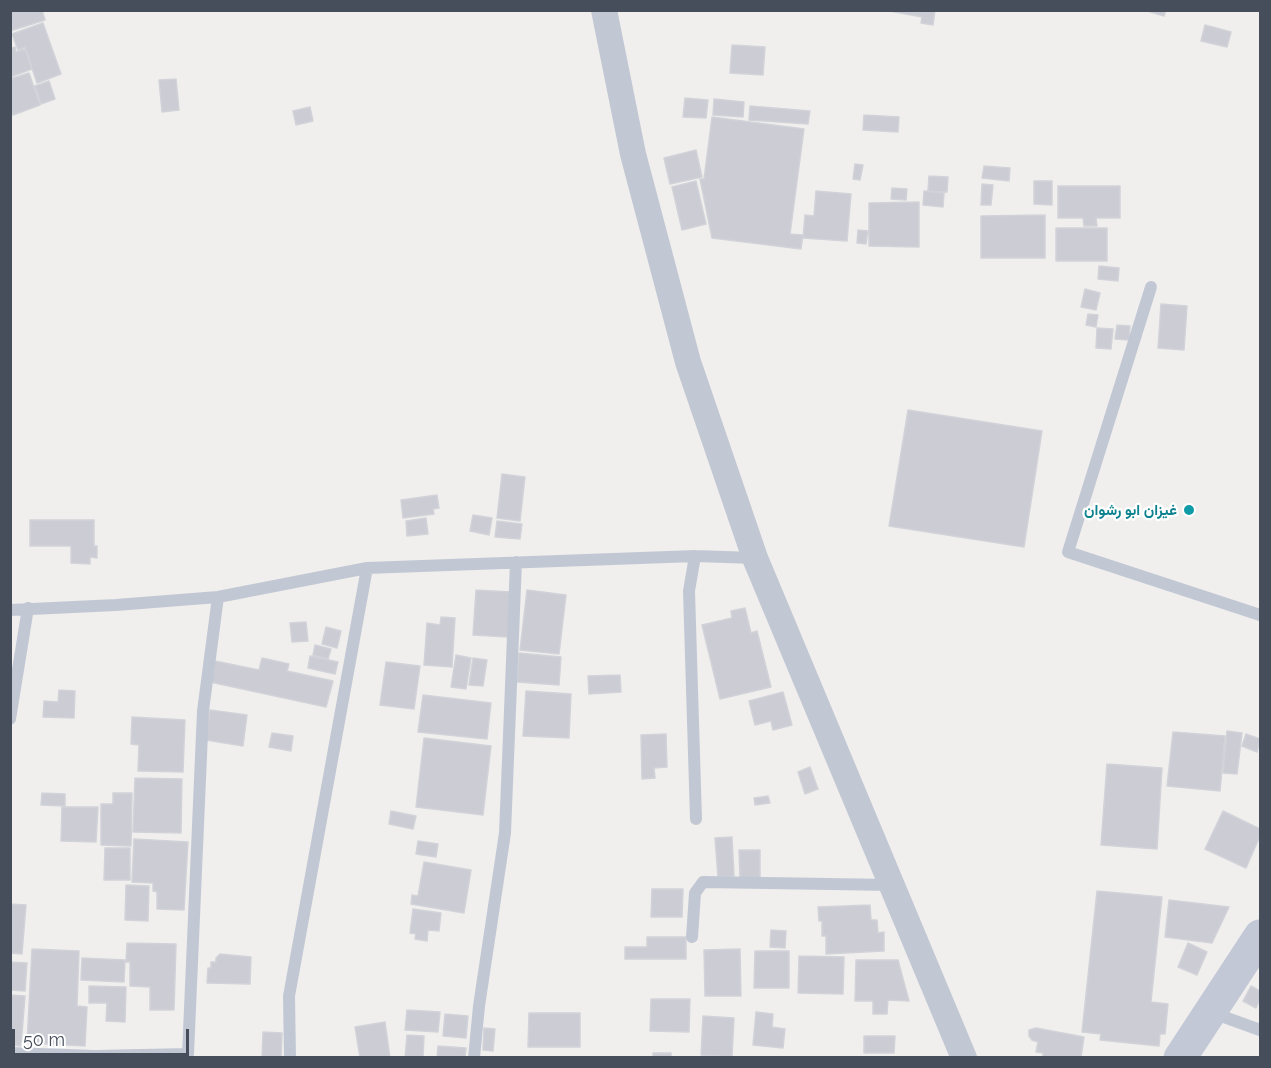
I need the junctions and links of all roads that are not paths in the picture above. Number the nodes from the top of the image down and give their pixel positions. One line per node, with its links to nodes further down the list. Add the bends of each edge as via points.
1 (604, 10): 4 (street, via 633,154 688,362)
2 (1151, 286): 10 (lane, via 1068,552)
3 (695, 556): 4 (lane); 5 (lane); 12 (lane, via 689,591)
4 (755, 558): 13 (street)
5 (516, 562): 6 (lane); 21 (lane, via 506,833)
6 (368, 568): 7 (lane); 20 (lane, via 289,996)
7 (218, 597): 8 (lane); 19 (lane, via 203,711 188,1054)
8 (28, 609): 9 (lane); 11 (lane)
9 (10, 610)
10 (1260, 615)
11 (10, 719)
12 (696, 819)
13 (893, 885): 15 (lane, via 703,882 695,893); 22 (street)
14 (1260, 936): 16 (street)
15 (692, 937)
16 (1212, 1012): 17 (lane); 23 (street)
17 (1260, 1030)
18 (10, 1053): 19 (lane)
19 (95, 1057)
20 (290, 1058)
21 (474, 1058)
22 (964, 1058)
23 (1180, 1058)

